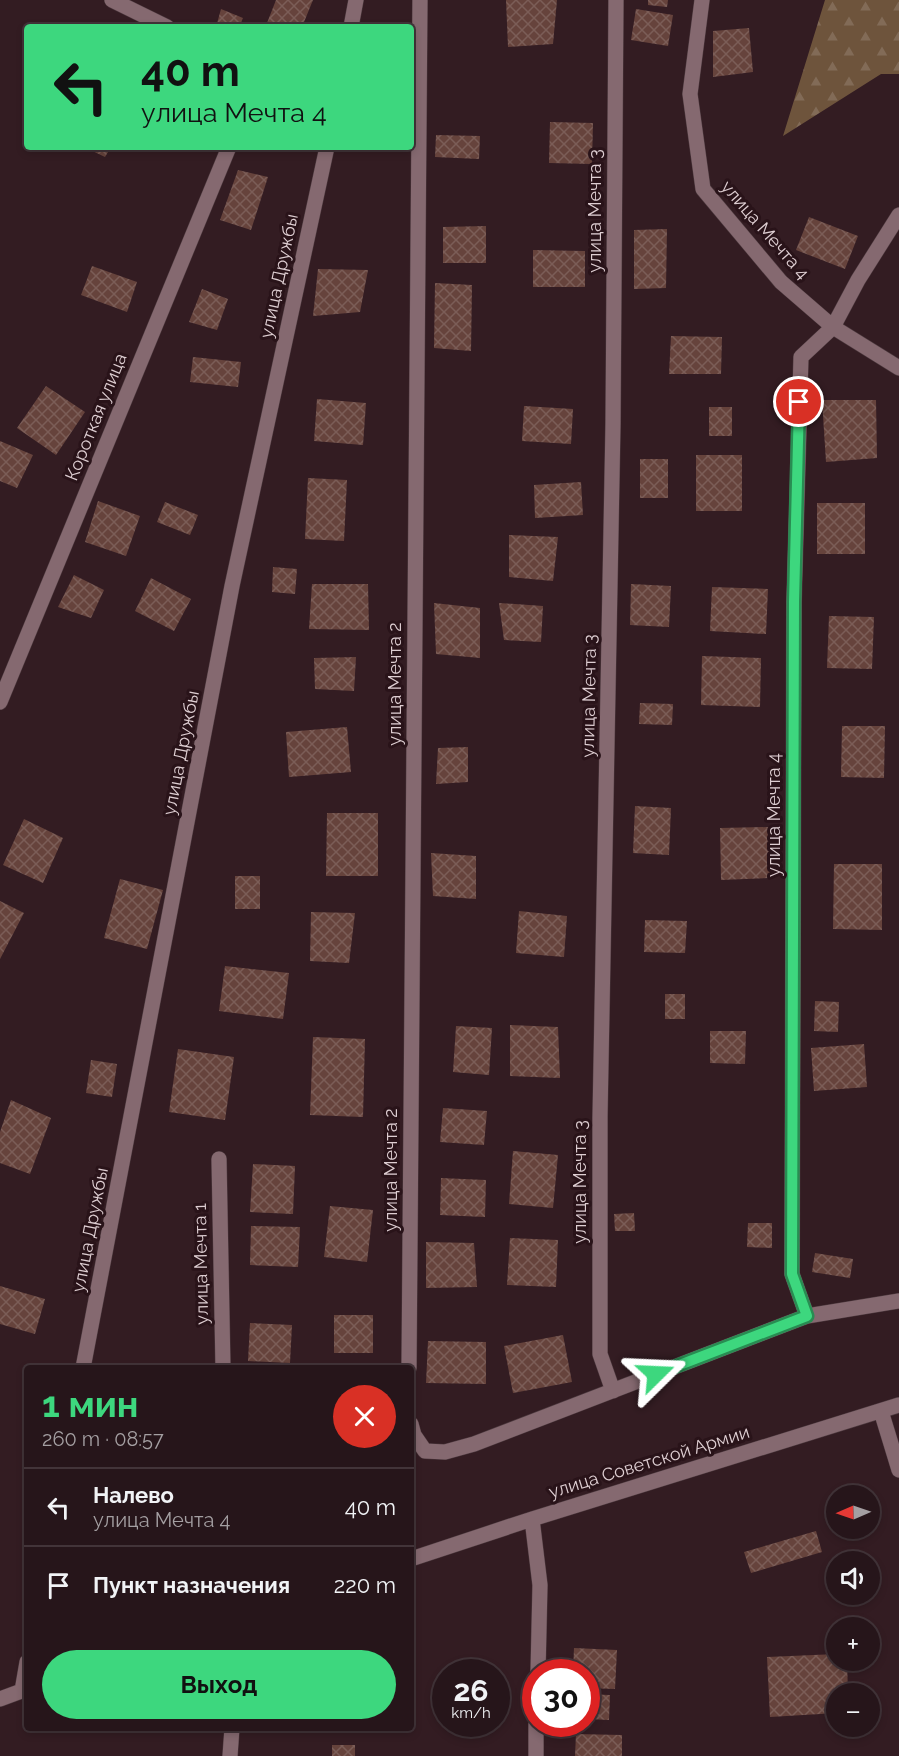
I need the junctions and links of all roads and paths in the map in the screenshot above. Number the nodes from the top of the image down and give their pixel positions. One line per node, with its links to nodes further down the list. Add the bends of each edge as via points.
1 (112, 0): 6 (street)
2 (356, 0): 7 (street)
3 (420, 0): 19 (street, улица Мечта 2)
4 (616, 0): 20 (street, улица Мечта 3, via 614,424 600,1117 600,1354)
5 (702, 0): 11 (street, улица Мечта 4, via 690,94 703,189 781,282)
6 (161, 24)
7 (352, 24)
8 (228, 150): 13 (street, Короткая улица)
9 (326, 150): 17 (street, улица Дружбы, via 232,586)
10 (899, 215): 11 (street, улица Мечта 4)
11 (833, 327): 12 (street); 16 (street, улица Мечта 4, via 801,357 794,602 792,1274)
12 (899, 368)
13 (0, 702)
14 (219, 1159): 18 (street, улица Мечта 1)
15 (899, 1301): 16 (street)
16 (807, 1316): 20 (street)
17 (84, 1365)
18 (223, 1365)
19 (409, 1365)
20 (613, 1391): 24 (street, via 474,1444)
21 (899, 1405): 22 (street, улица Советской Армии)
22 (881, 1411): 25 (street); 26 (street, улица Советской Армии)
23 (414, 1435): 24 (street)
24 (418, 1454)
25 (899, 1470)
26 (532, 1519): 27 (street, улица Советской Армии); 28 (street, via 540,1585)
27 (414, 1558)
28 (538, 1659)
29 (24, 1690): 30 (street)
30 (0, 1699)
31 (232, 1731): 33 (street)
32 (536, 1737): 34 (street)
33 (230, 1756)
34 (536, 1756)

